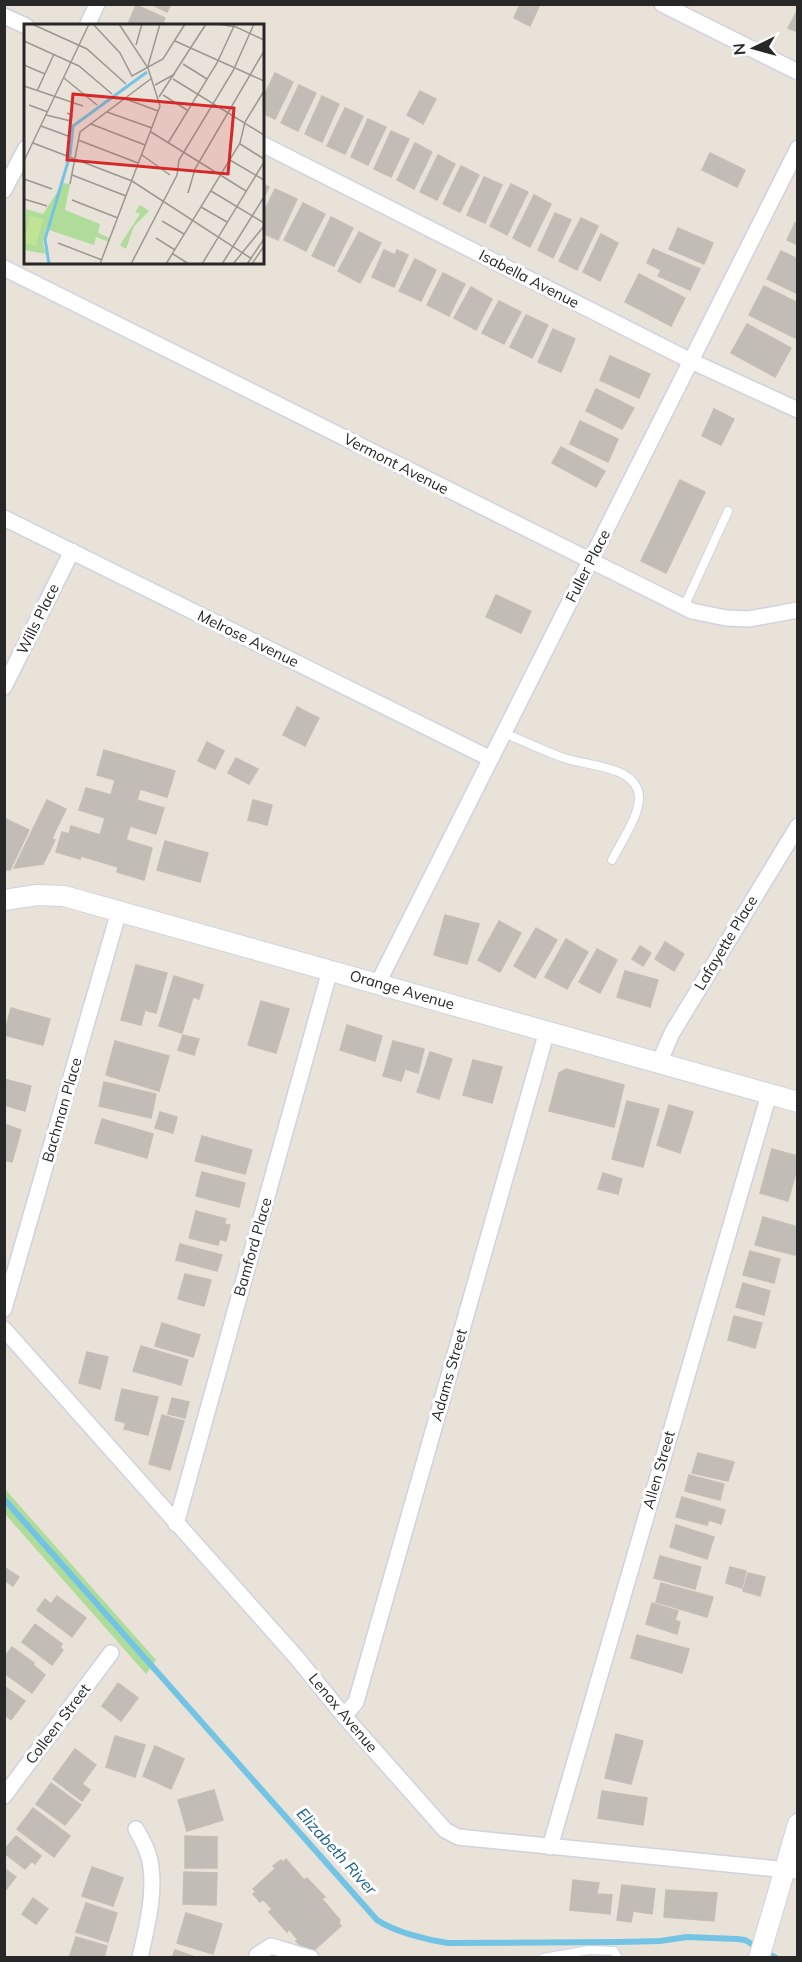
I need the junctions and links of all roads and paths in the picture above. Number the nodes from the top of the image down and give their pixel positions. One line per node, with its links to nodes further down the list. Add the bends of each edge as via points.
1 (97, 4): 4 (street)
2 (662, 4): 6 (street)
3 (4, 16): 5 (street)
4 (88, 24)
5 (24, 25)
6 (798, 72)
7 (264, 145): 12 (street, Isabella Avenue)
8 (798, 148): 12 (street, Fuller Place)
9 (24, 152): 10 (street)
10 (4, 189)
11 (4, 268): 17 (street, Vermont Avenue)
12 (691, 361): 13 (street, Isabella Avenue); 17 (street, Fuller Place)
13 (798, 410)
14 (728, 511): 18 (lane)
15 (4, 518): 16 (street, Melrose Avenue)
16 (72, 551): 20 (street, Wills Place); 22 (street, Melrose Avenue)
17 (591, 561): 18 (street, Vermont Avenue); 21 (street, Fuller Place)
18 (684, 607): 19 (street, Vermont Avenue, via 726,618 749,619)
19 (798, 610)
20 (4, 687)
21 (504, 733): 22 (street, Fuller Place); 24 (lane, via 567,759 607,768 634,783 638,809)
22 (491, 759): 28 (street, Fuller Place)
23 (798, 826): 30 (street, Lafayette Place, via 672,1033)
24 (612, 860)
25 (4, 900): 26 (street, Orange Avenue, via 51,894)
26 (119, 911): 27 (street, Orange Avenue); 33 (street, Bachman Place)
27 (330, 970): 28 (street, Orange Avenue); 35 (street, Bamford Place)
28 (378, 983): 29 (street, Orange Avenue)
29 (547, 1031): 30 (street, Orange Avenue); 37 (street, Adams Street, via 356,1702)
30 (659, 1063): 31 (street, Orange Avenue)
31 (769, 1094): 32 (street, Orange Avenue); 41 (street, Allen Street)
32 (798, 1102)
33 (4, 1309)
34 (4, 1329): 35 (street, Lenox Avenue)
35 (176, 1524): 37 (street, Lenox Avenue)
36 (111, 1653): 38 (street, Colleen Street)
37 (344, 1716): 41 (street, Lenox Avenue, via 451,1835)
38 (4, 1796)
39 (798, 1824): 42 (street)
40 (136, 1829): 43 (street, via 152,1869 150,1910)
41 (550, 1847): 42 (street, Lenox Avenue)
42 (791, 1871): 48 (street)
43 (140, 1958)
44 (257, 1958): 45 (street, via 257,1954 271,1946)
45 (311, 1958)
46 (543, 1958): 47 (lane, via 589,1950 614,1951)
47 (618, 1958)
48 (759, 1958)

